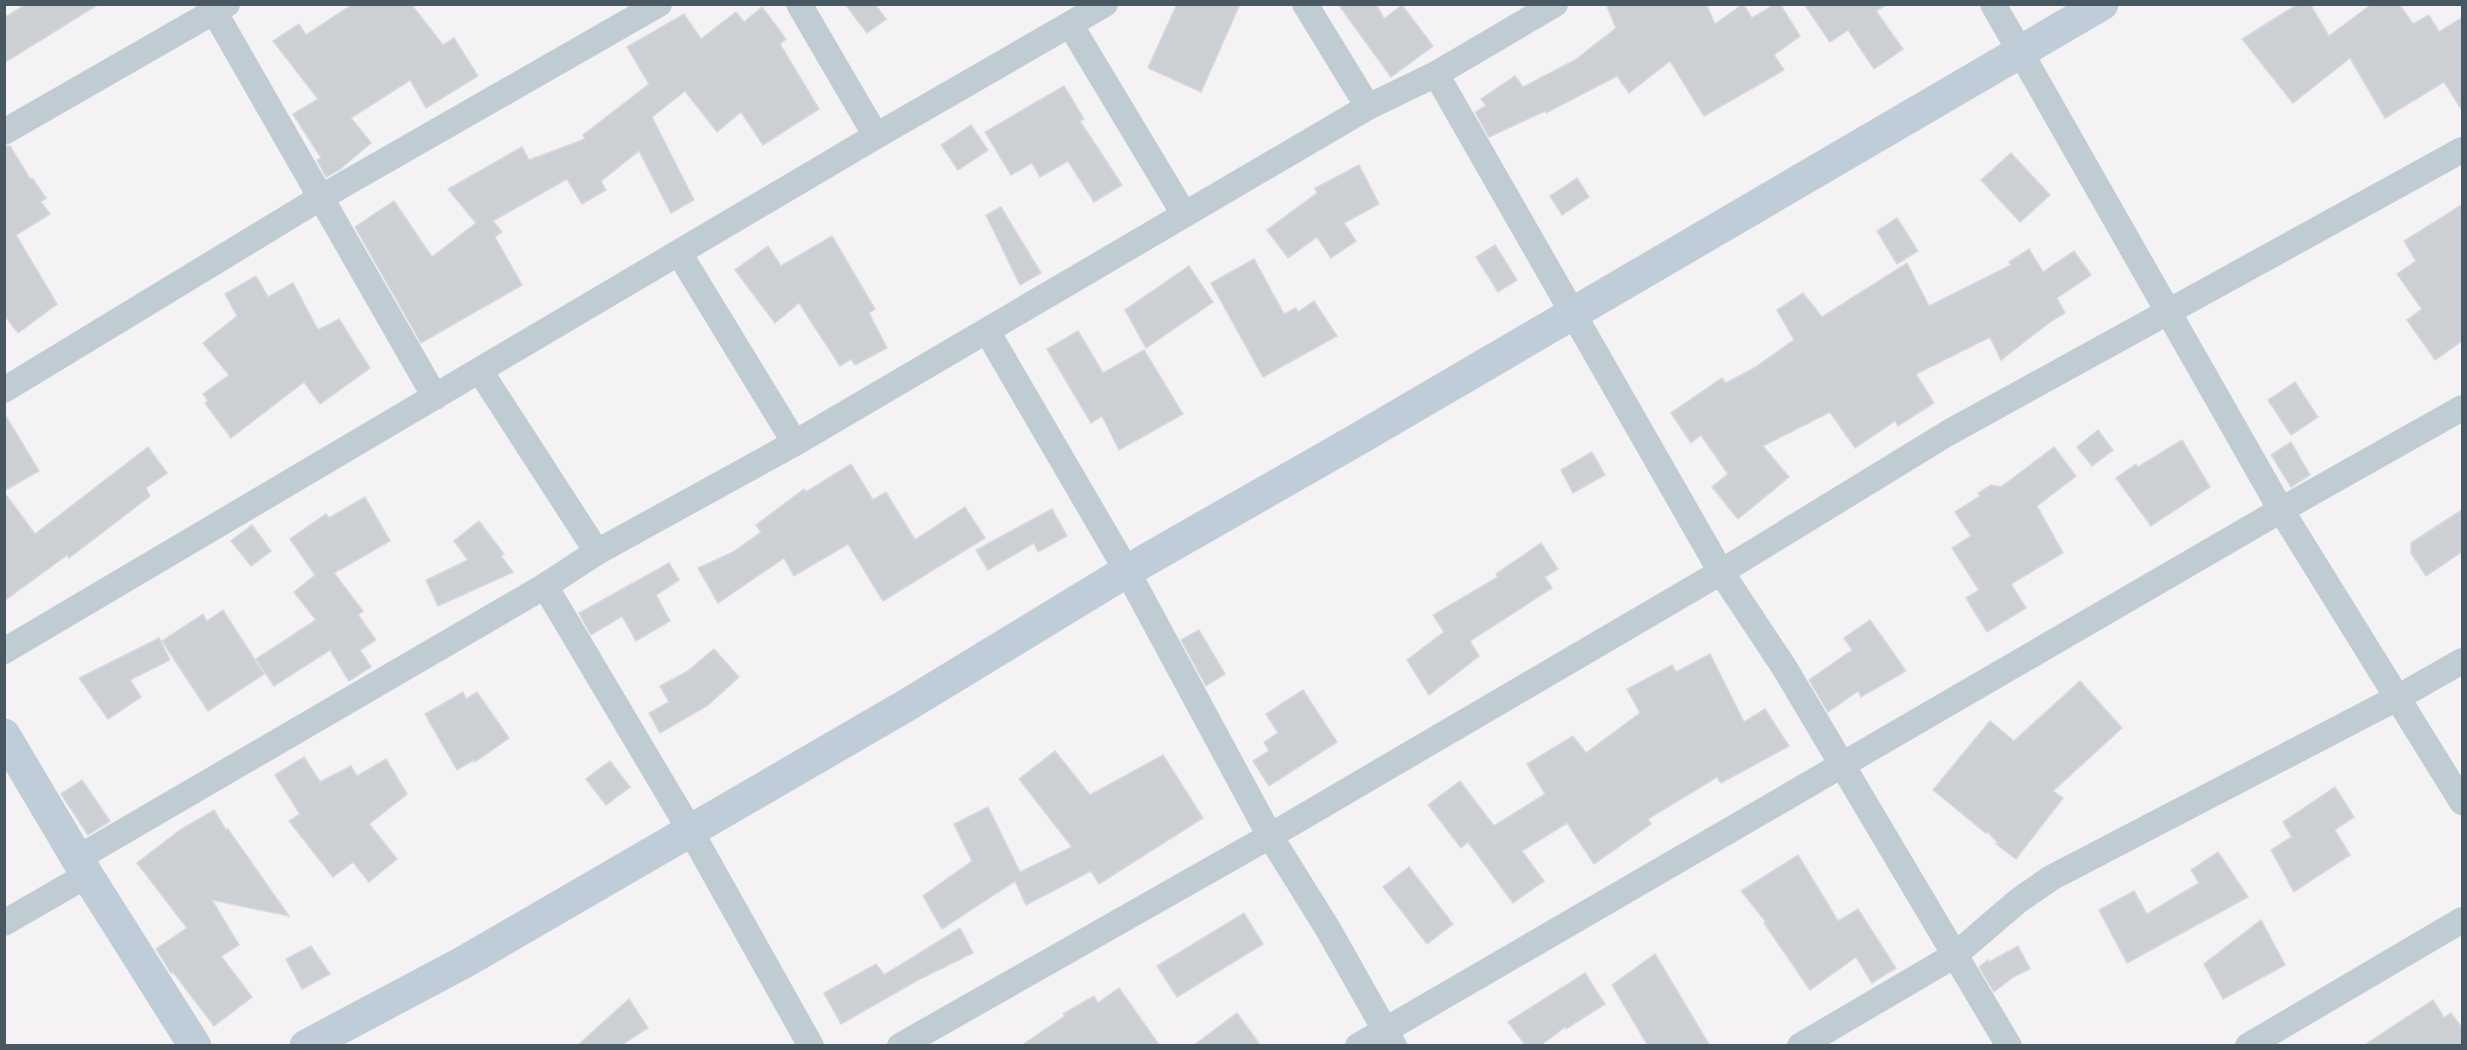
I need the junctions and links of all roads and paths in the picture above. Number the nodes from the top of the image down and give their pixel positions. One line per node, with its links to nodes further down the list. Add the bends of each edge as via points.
1 (659, 4): 16 (street)
2 (799, 4): 14 (street)
3 (1105, 4): 9 (street)
4 (1305, 4): 12 (street)
5 (1555, 4): 11 (street)
6 (1994, 4): 10 (street)
7 (2102, 4): 10 (street)
8 (217, 7): 13 (street); 16 (street)
9 (1071, 26): 14 (street); 17 (street)
10 (2020, 51): 19 (street); 20 (street)
11 (1436, 74): 12 (street); 20 (street)
12 (1368, 107): 17 (street)
13 (4, 132)
14 (876, 136): 18 (street)
15 (2463, 150): 19 (street)
16 (320, 198): 23 (street); 24 (street)
17 (1184, 214): 21 (street)
18 (679, 253): 22 (street); 26 (street)
19 (2168, 312): 27 (street); 30 (street, via 1947,433)
20 (1572, 314): 29 (street); 30 (street)
21 (987, 331): 26 (street); 29 (street)
22 (480, 371): 24 (street); 28 (street)
23 (4, 390)
24 (435, 397): 32 (street)
25 (2463, 408): 27 (street)
26 (795, 443): 28 (street)
27 (2281, 510): 34 (street); 36 (street)
28 (597, 552): 31 (street)
29 (1127, 572): 38 (street, via 908,705); 39 (street)
30 (1721, 572): 36 (street); 39 (street)
31 (545, 586): 38 (street); 40 (street)
32 (4, 651)
33 (2463, 661): 34 (street)
34 (2397, 698): 37 (street); 43 (street, via 2051,878)
35 (4, 735): 40 (street)
36 (1842, 764): 43 (street); 44 (street)
37 (2463, 802)
38 (690, 830): 46 (street, via 464,962); 47 (street)
39 (1270, 836): 44 (street); 48 (street)
40 (83, 866): 42 (street); 45 (street)
41 (2463, 920): 52 (street)
42 (4, 923)
43 (1955, 955): 50 (street); 51 (street)
44 (1389, 1038): 49 (street)
45 (195, 1046)
46 (306, 1046)
47 (812, 1046)
48 (900, 1046)
49 (1358, 1046)
50 (1800, 1046)
51 (2009, 1046)
52 (2248, 1046)

